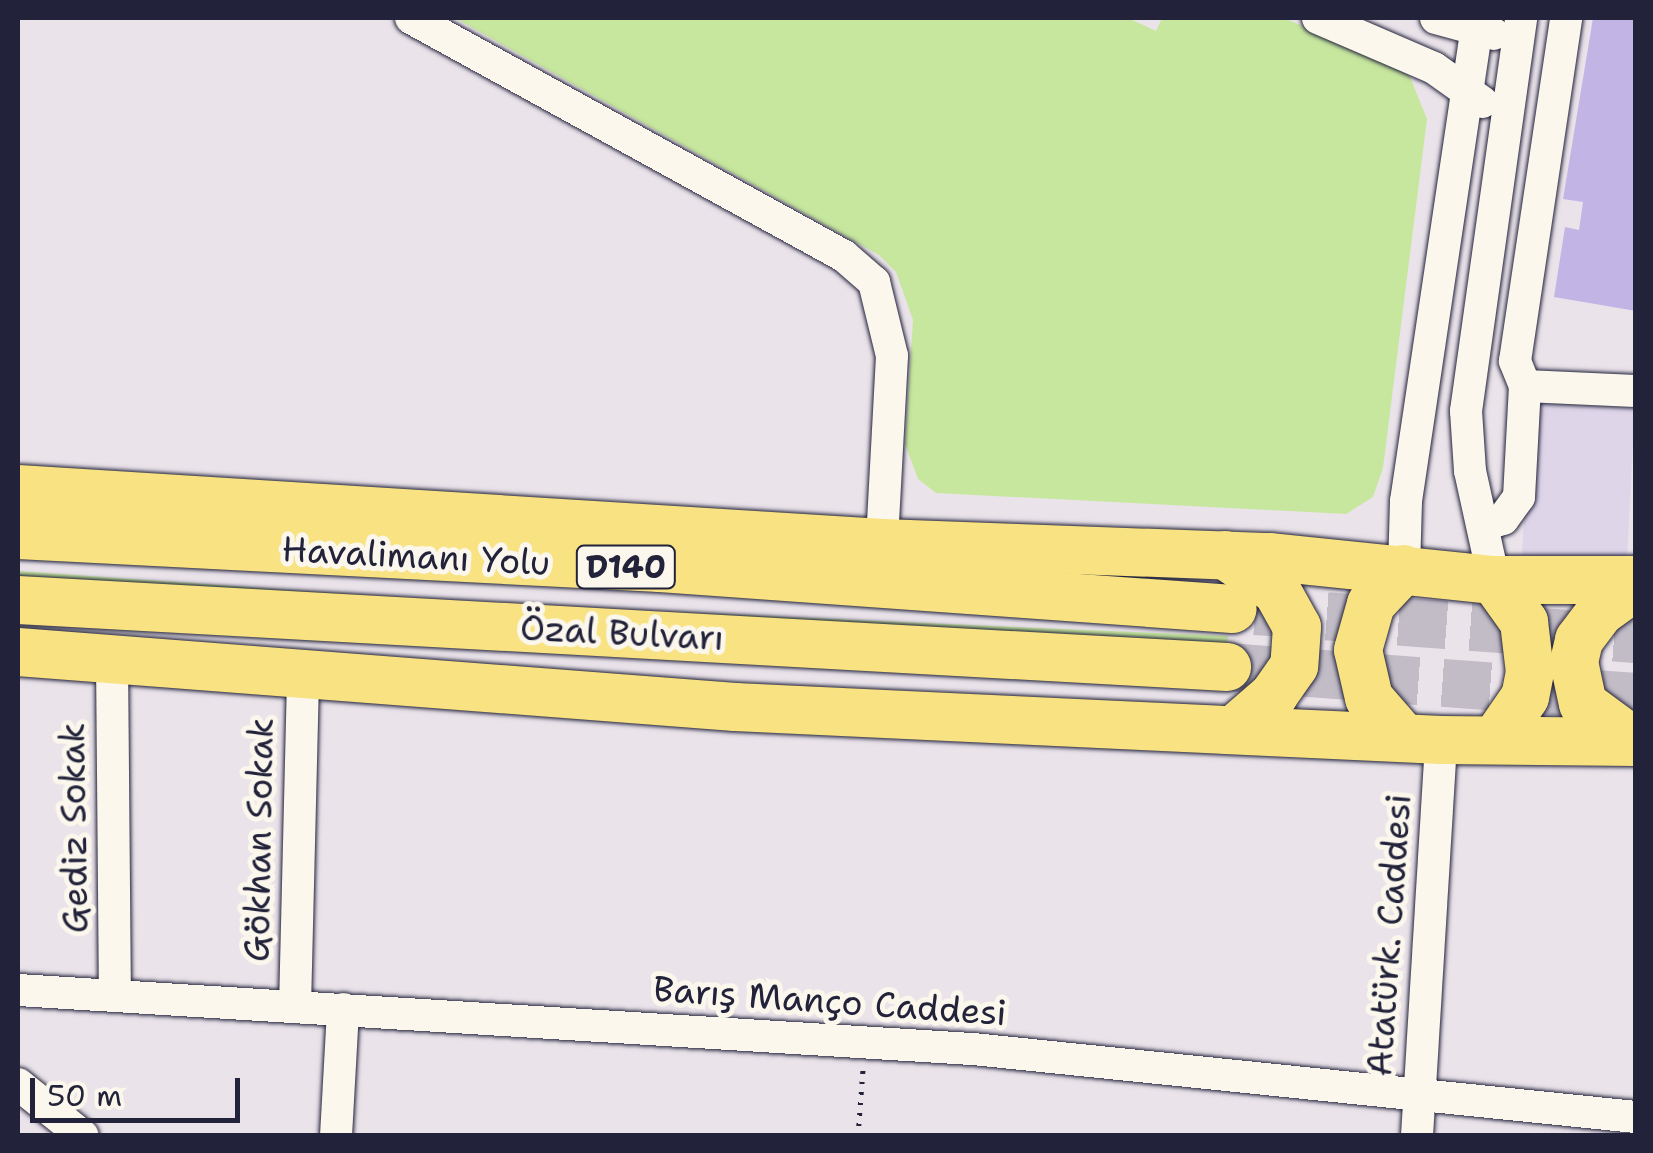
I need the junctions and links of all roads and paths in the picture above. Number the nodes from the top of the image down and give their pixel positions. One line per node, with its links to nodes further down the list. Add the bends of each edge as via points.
1 (411, 18): 14 (street, via 844,256 874,282 886,308 892,356)
2 (1318, 18): 7 (street, via 1434,68)
3 (1436, 18): 5 (street)
4 (1566, 18): 9 (street, via 1515,360)
5 (1477, 25): 6 (street); 7 (street)
6 (1519, 30): 8 (street)
7 (1468, 94): 8 (street); 16 (street, via 1406,501)
8 (1508, 103): 12 (street, via 1468,362 1468,445)
9 (1525, 386): 10 (street); 12 (street, via 1519,497 1504,519)
10 (1636, 391)
11 (18, 489): 14 (highway)
12 (1484, 525): 17 (street)
13 (18, 534): 20 (highway, Havalimanı Yolu / D140, via 640,567)
14 (882, 543): 15 (highway)
15 (1225, 555): 16 (highway); 25 (highway, via 1277,592 1297,627 1294,666 1274,695)
16 (1404, 570): 17 (highway); 26 (highway, via 1371,604 1358,650 1368,698)
17 (1494, 580): 18 (highway); 27 (highway, via 1524,622 1530,672 1525,697)
18 (1636, 583): 28 (highway, via 1600,612 1579,640 1574,662 1583,704)
19 (18, 600): 23 (highway, Özal Bulvarı / D140)
20 (1234, 609)
21 (18, 652): 22 (highway)
22 (112, 659): 24 (highway); 30 (street, Gediz Sokak)
23 (1227, 667)
24 (303, 675): 25 (highway, via 735,707); 31 (street, Gökhan Sokak)
25 (1235, 729): 26 (highway)
26 (1422, 738): 27 (highway); 35 (street, Atatürk. Caddesi)
27 (1496, 739): 28 (highway)
28 (1636, 742)
29 (18, 990): 30 (street, Barış Manço Caddesi)
30 (116, 995): 31 (street, Barış Manço Caddesi)
31 (295, 1007): 32 (street, Barış Manço Caddesi)
32 (343, 1009): 33 (street, Barış Manço Caddesi); 38 (street)
33 (866, 1042): 35 (street, Barış Manço Caddesi); 39 (path)
34 (18, 1084): 37 (street)
35 (1418, 1094): 36 (street, Barış Manço Caddesi); 40 (street, Atatürk. Caddesi)
36 (1636, 1117)
37 (80, 1134)
38 (336, 1136)
39 (858, 1136)
40 (1417, 1136)

